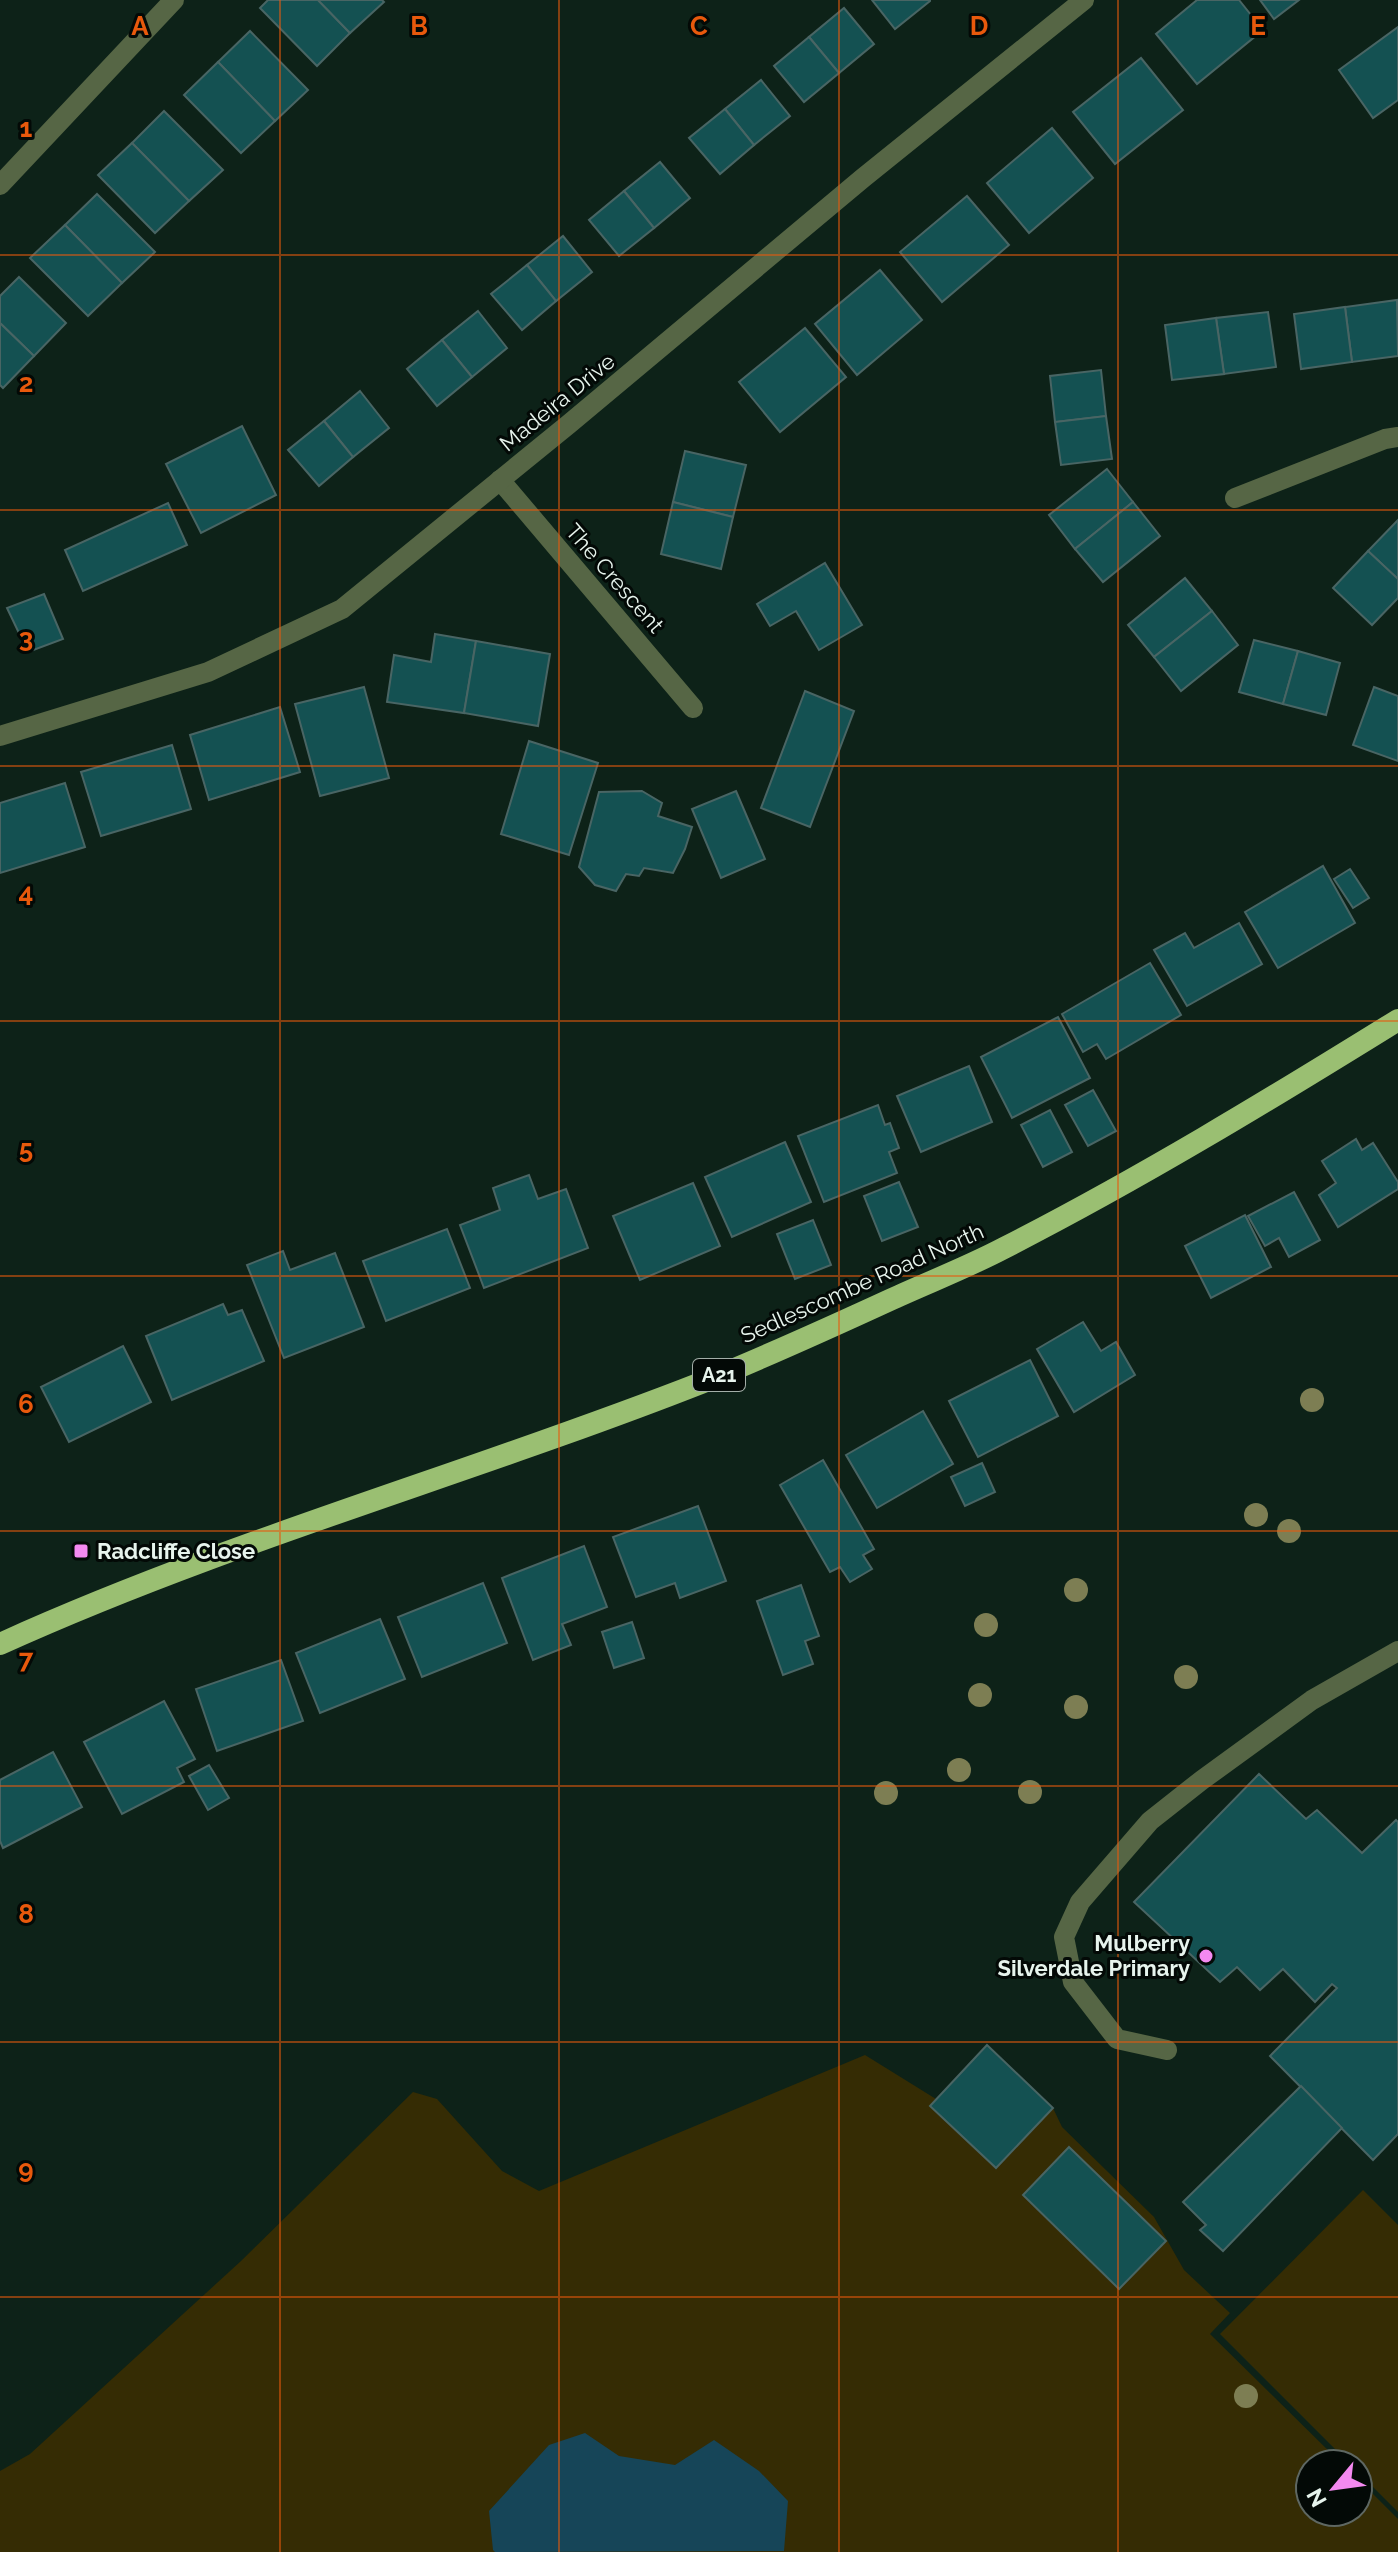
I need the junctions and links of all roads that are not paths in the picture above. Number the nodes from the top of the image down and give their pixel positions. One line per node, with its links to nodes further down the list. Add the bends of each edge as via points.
1 (174, 0): 3 (street)
2 (1084, 0): 5 (street, Madeira Drive)
3 (0, 185)
4 (1398, 437): 6 (street)
5 (500, 480): 7 (street, The Crescent); 8 (street, Madeira Drive, via 342,609 208,672)
6 (1235, 498)
7 (693, 708)
8 (0, 736)
9 (1398, 1020): 10 (highway, Sedlescombe Road North / A21, via 1129,1181 1002,1249 839,1324 701,1383 239,1548)
10 (0, 1644)
11 (1398, 1651): 12 (street, via 1312,1700 1191,1788 1150,1821 1080,1902 1064,1937 1073,1982 1117,2039)
12 (1167, 2050)

